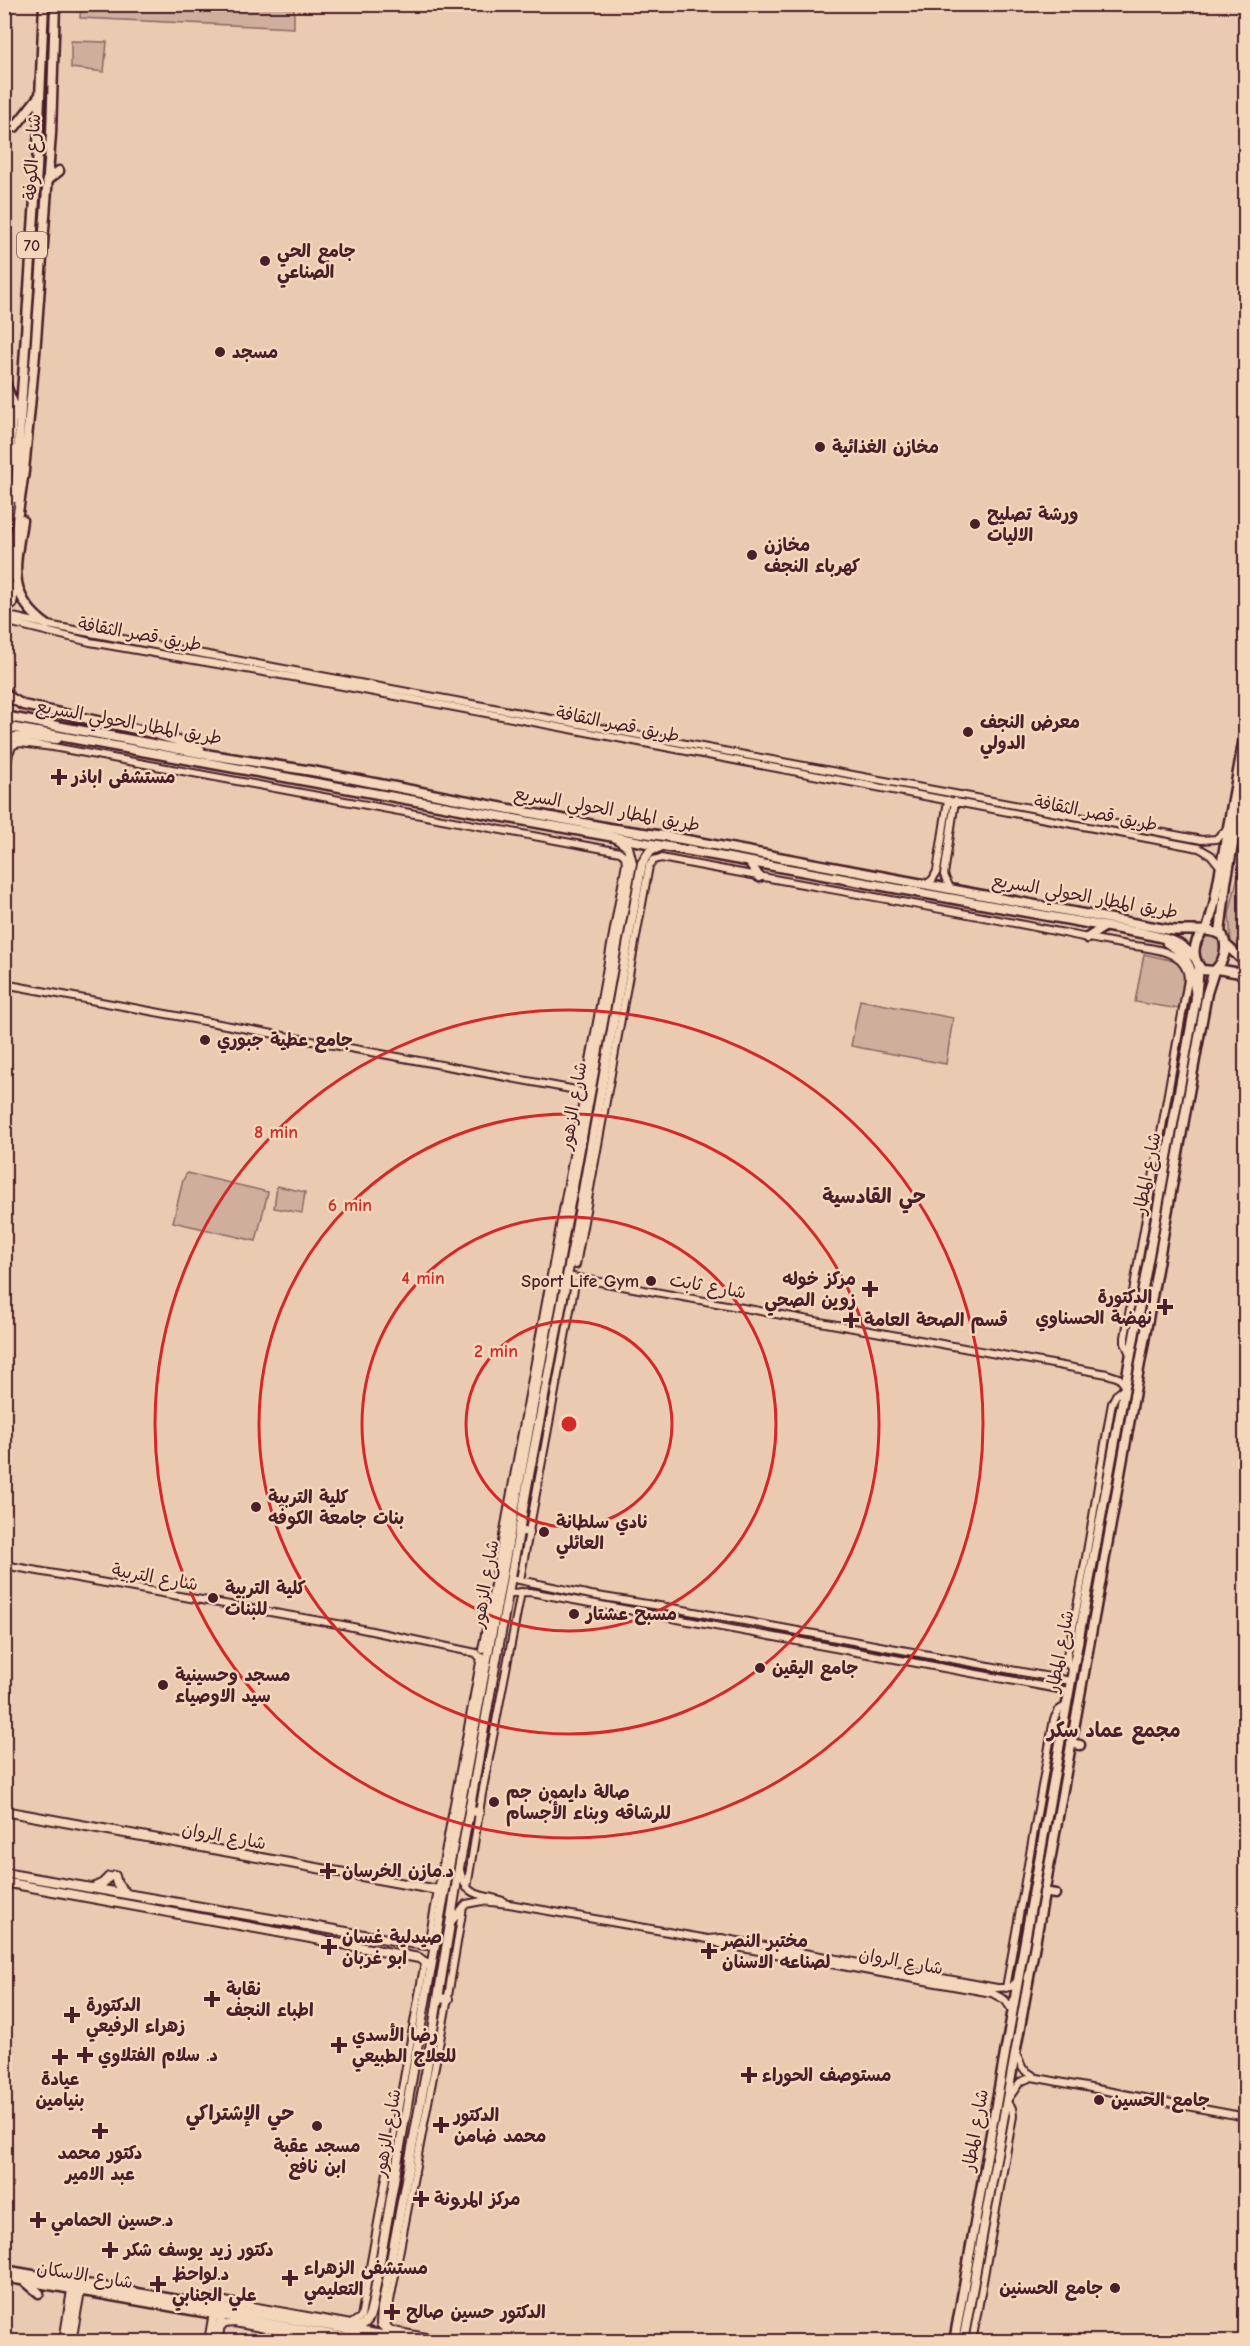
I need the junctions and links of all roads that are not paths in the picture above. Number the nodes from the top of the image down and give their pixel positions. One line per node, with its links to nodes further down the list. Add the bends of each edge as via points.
1 (37, 4): 3 (main road)
2 (54, 6): 4 (main road, شارع الكوفة / 70)
3 (44, 9): 6 (main road, شارع الكوفة / 70)
4 (54, 23): 5 (main road); 8 (main road, شارع الكوفة / 70)
5 (65, 23)
6 (41, 94): 7 (main road); 10 (main road, شارع الكوفة / 70)
7 (15, 127)
8 (51, 134): 9 (main road); 11 (main road, شارع الكوفة / 70)
9 (61, 141)
10 (38, 147): 11 (main road); 12 (main road, شارع الكوفة / 70)
11 (50, 148): 13 (main road, شارع الكوفة / 70)
12 (37, 169): 13 (main road); 18 (main road, شارع الكوفة / 70)
13 (48, 170): 15 (main road, شارع الكوفة / 70)
14 (59, 171): 15 (main road)
15 (47, 180): 20 (main road, شارع الكوفة / 70, via 35,354)
16 (4, 381): 18 (main road)
17 (4, 410): 19 (main road, via 12,420 10,446)
18 (21, 423): 19 (main road, شارع الكوفة / 70)
19 (16, 463): 20 (main road, شارع الكوفة / 70)
20 (20, 472): 21 (main road, via 12,488); 22 (main road, شارع الكوفة / 70); 24 (main road, via 27,485)
21 (4, 545)
22 (8, 563): 23 (main road, 70); 25 (main road, 70, bridge)
23 (4, 575)
24 (16, 582): 25 (main road, via 12,603); 28 (main road, via 27,608)
25 (4, 608)
26 (4, 615): 28 (street, طريق قصر الثقافة)
27 (4, 621): 30 (street, طريق قصر الثقافة)
28 (47, 624): 29 (street, طريق قصر الثقافة)
29 (92, 633): 30 (street); 35 (street, طريق قصر الثقافة)
30 (90, 642): 38 (street, طريق قصر الثقافة)
31 (4, 691): 40 (main road, via 22,705 179,741)
32 (4, 717): 40 (main road, طريق المطار الحولي السريع)
33 (4, 726): 36 (main road, طريق المطار الحولي السريع)
34 (1245, 727): 49 (main road)
35 (631, 733): 38 (street); 39 (street, طريق قصر الثقافة)
36 (70, 738): 37 (main road); 45 (main road, طريق المطار الحولي السريع)
37 (4, 740)
38 (629, 741): 41 (street, طريق قصر الثقافة)
39 (715, 749): 41 (street); 49 (street, طريق قصر الثقافة, via 1207,841)
40 (211, 755): 42 (main road, طريق المطار الحولي السريع)
41 (714, 757): 48 (street, طريق قصر الثقافة)
42 (291, 767): 43 (main road, طريق المطار الحولي السريع); 45 (main road, via 294,774)
43 (312, 771): 47 (main road, via 307,776); 57 (main road, طريق المطار الحولي السريع)
44 (1245, 773): 68 (main road)
45 (288, 779): 47 (main road, طريق المطار الحولي السريع)
46 (4, 780): 62 (street, via 11,747 20,743 616,850 627,859)
47 (310, 783): 50 (main road, طريق المطار الحولي السريع)
48 (951, 800): 53 (street, طريق قصر الثقافة, via 1199,849); 54 (street); 55 (street)
49 (1226, 830): 53 (main road)
50 (615, 838): 51 (main road, طريق المطار الحولي السريع); 62 (main road, شارع الزهور, via 626,844 632,855)
51 (660, 847): 52 (main road, طريق المطار الحولي السريع); 64 (main road, شارع الزهور, via 643,860)
52 (750, 863): 56 (main road); 60 (main road, طريق المطار الحولي السريع)
53 (1220, 866): 66 (main road, via 1214,905)
54 (936, 875): 55 (street); 58 (street)
55 (944, 875): 59 (street)
56 (759, 877): 69 (street); 89 (street, via 660,858 650,864)
57 (898, 879): 58 (main road, طريق المطار الحولي السريع); 60 (main road, via 899,885)
58 (923, 884): 59 (main road, طريق المطار الحولي السريع); 61 (main road, via 914,889)
59 (950, 888): 66 (main road, طريق المطار الحولي السريع, via 1170,930)
60 (894, 889): 61 (main road, طريق المطار الحولي السريع)
61 (918, 894): 65 (main road, طريق المطار الحولي السريع)
62 (623, 899): 63 (main road, شارع الزهور); 80 (street)
63 (621, 924): 64 (main road); 71 (main road, شارع الزهور)
64 (630, 925): 72 (main road, شارع الزهور)
65 (1104, 927): 67 (main road, طريق المطار الحولي السريع); 69 (main road)
66 (1205, 930): 68 (main road); 73 (main road, via 1197,940)
67 (1142, 933): 73 (main road, طريق المطار الحولي السريع, via 1182,944); 79 (main road, via 1182,953 1192,971)
68 (1220, 933): 70 (main road)
69 (1087, 938): 98 (street, via 1166,952 1180,960 1188,973 1125,1337)
70 (1226, 945): 74 (main road); 76 (main road)
71 (617, 946): 72 (main road); 80 (main road, شارع الزهور)
72 (627, 946): 85 (main road, شارع الزهور)
73 (1195, 958): 75 (main road)
74 (1245, 963)
75 (1199, 967): 76 (main road); 79 (main road, شارع المطار)
76 (1215, 970): 77 (main road); 93 (main road, شارع المطار, via 1207,993)
77 (1245, 974)
78 (4, 984): 82 (street)
79 (1196, 999): 92 (main road, شارع المطار)
80 (601, 1016): 81 (main road, شارع الزهور); 82 (street)
81 (592, 1079): 82 (street); 83 (main road, شارع الزهور)
82 (584, 1091): 83 (street); 88 (street)
83 (588, 1104): 84 (main road, شارع الزهور)
84 (577, 1165): 85 (main road); 86 (main road, شارع الزهور)
85 (588, 1165): 87 (main road, شارع الزهور)
86 (573, 1186): 87 (main road); 88 (main road, شارع الزهور)
87 (584, 1187): 90 (main road, شارع الزهور)
88 (556, 1262): 97 (main road, شارع الزهور)
89 (576, 1265)
90 (567, 1276): 91 (street, شارع ثابت); 100 (main road, شارع الزهور)
91 (576, 1278): 100 (street); 102 (street, شارع ثابت)
92 (1140, 1304): 93 (main road); 94 (main road, شارع المطار)
93 (1149, 1305): 95 (main road, شارع المطار)
94 (1136, 1321): 95 (main road); 98 (main road, شارع المطار)
95 (1146, 1322): 96 (main road, شارع المطار)
96 (1142, 1348): 99 (main road); 106 (main road, شارع المطار)
97 (540, 1351): 105 (main road, شارع الزهور); 107 (street)
98 (1130, 1354): 101 (main road, شارع المطار)
99 (1150, 1359)
100 (555, 1364): 105 (main road, شارع الزهور); 108 (street)
101 (1128, 1368): 102 (street, via 1121,1374); 103 (main road, شارع المطار)
102 (1107, 1374): 103 (street, شارع ثابت, via 1119,1378)
103 (1124, 1387): 115 (main road, شارع المطار); 127 (street, via 1113,1400 1104,1448 1067,1654)
104 (1136, 1439): 106 (main road)
105 (530, 1445): 107 (main road, شارع الزهور)
106 (1125, 1447): 116 (main road, شارع المطار)
107 (512, 1528): 108 (main road); 110 (main road, شارع الزهور); 122 (main road, شارع الزهور); 123 (street)
108 (529, 1532): 111 (street)
109 (4, 1565): 123 (street, شارع التربية, via 336,1624)
110 (510, 1578): 111 (street); 113 (main road, شارع الزهور)
111 (520, 1580): 114 (street)
112 (521, 1592): 113 (street); 117 (street); 137 (street)
113 (508, 1593): 132 (main road, شارع الزهور)
114 (600, 1596): 117 (street); 118 (street)
115 (1088, 1597): 116 (main road); 119 (main road, شارع المطار)
116 (1098, 1597): 120 (main road, شارع المطار)
117 (599, 1605): 121 (street)
118 (678, 1609): 121 (street); 124 (street)
119 (1084, 1612): 120 (main road); 127 (main road, شارع المطار)
120 (1095, 1614): 145 (main road, شارع المطار, via 1075,1744)
121 (676, 1619): 126 (street)
122 (490, 1642): 123 (street); 125 (main road, شارع الزهور)
123 (480, 1654): 125 (street); 138 (street)
124 (936, 1656): 126 (street); 128 (street)
125 (486, 1665): 131 (main road, شارع الزهور)
126 (934, 1667): 129 (street)
127 (1072, 1676): 128 (street); 130 (main road, شارع المطار)
128 (1054, 1678): 129 (street, via 1058,1684)
129 (1051, 1689): 130 (street)
130 (1069, 1691): 159 (main road, شارع المطار)
131 (474, 1732): 132 (main road); 133 (main road, شارع الزهور)
132 (483, 1732): 134 (main road, شارع الزهور)
133 (471, 1746): 134 (main road); 138 (main road, شارع الزهور)
134 (480, 1747): 136 (main road, شارع الزهور)
135 (4, 1811): 144 (main road, شارع الروان)
136 (469, 1811): 137 (main road); 139 (main road, شارع الزهور)
137 (479, 1812): 143 (street)
138 (447, 1861): 144 (street); 153 (main road, شارع الزهور)
139 (459, 1868): 143 (street); 152 (main road, شارع الزهور)
140 (4, 1873): 142 (main road)
141 (4, 1882): 150 (main road)
142 (92, 1888): 146 (main road); 146 (main road, via 112,1877)
143 (466, 1888): 149 (street, شارع الروان, via 476,1895)
144 (438, 1890): 156 (street)
145 (1044, 1892): 147 (main road); 166 (main road, شارع المطار)
146 (129, 1894): 148 (main road)
147 (1055, 1894)
148 (153, 1898): 150 (main road); 155 (main road)
149 (509, 1904): 151 (street, شارع الروان, via 478,1901); 154 (street, شارع الروان)
150 (151, 1907): 157 (main road)
151 (463, 1907): 152 (street); 163 (street)
152 (450, 1926): 162 (main road, شارع الزهور)
153 (436, 1939): 156 (main road); 158 (main road, شارع الزهور)
154 (708, 1939): 161 (street, شارع الروان, via 721,1938); 164 (street, شارع الروان, via 992,1993 1005,2000)
155 (391, 1940): 156 (main road); 157 (main road)
156 (428, 1945)
157 (389, 1952): 158 (main road)
158 (428, 1964): 167 (main road, شارع الزهور); 188 (street, via 361,2317 351,2324)
159 (1014, 1970): 160 (main road, شارع المطار); 161 (street)
160 (1017, 1981): 161 (street); 164 (main road, شارع المطار)
161 (1006, 1988)
162 (439, 1998): 163 (main road); 165 (main road, شارع الزهور)
163 (448, 1999): 165 (street)
164 (1012, 2010): 175 (main road, شارع المطار)
165 (438, 2029): 168 (main road, شارع الزهور); 174 (street)
166 (1016, 2053): 169 (street, via 1023,2069); 172 (main road, شارع المطار)
167 (415, 2061): 168 (main road, via 422,2067); 170 (main road, شارع الزهور)
168 (428, 2063): 171 (main road, شارع الزهور)
169 (1035, 2078): 172 (street, via 1020,2082); 173 (street)
170 (411, 2083): 171 (main road, via 419,2080); 180 (main road, شارع الزهور)
171 (424, 2086): 174 (main road, شارع الزهور)
172 (1007, 2101): 176 (main road, شارع المطار); 203 (street, via 1013,2116)
173 (1245, 2117)
174 (417, 2143): 179 (main road, شارع الزهور)
175 (985, 2166): 176 (main road); 177 (main road, شارع المطار)
176 (995, 2167): 178 (main road, شارع المطار)
177 (982, 2183): 178 (main road); 201 (main road, شارع المطار)
178 (992, 2184): 202 (main road, شارع المطار)
179 (403, 2215): 182 (main road, شارع الزهور); 194 (street, via 386,2324 392,2331)
180 (380, 2260): 182 (main road, via 380,2273); 191 (main road, شارع الزهور, via 368,2321)
181 (4, 2270): 187 (main road, شارع الاسكان, via 167,2294)
182 (387, 2275): 192 (main road, شارع الزهور, via 380,2319)
183 (4, 2277): 184 (main road, شارع الاسكان)
184 (25, 2282): 185 (main road, شارع الاسكان); 186 (main road)
185 (76, 2290): 187 (main road, شارع الاسكان); 195 (main road); 196 (main road)
186 (39, 2293)
187 (215, 2307): 188 (main road, شارع الاسكان); 189 (main road); 190 (main road, شارع الاسكان)
188 (319, 2321): 191 (main road, شارع الاسكان)
189 (215, 2329): 190 (street, via 232,2323); 197 (main road); 198 (main road)
190 (283, 2329): 193 (main road, شارع الاسكان)
191 (349, 2330): 192 (main road, شارع الاسكان)
192 (393, 2336): 194 (main road, شارع الاسكان)
193 (329, 2338): 199 (main road, شارع الاسكان)
194 (419, 2339): 200 (street)
195 (64, 2342)
196 (71, 2342)
197 (209, 2342)
198 (217, 2342)
199 (373, 2342)
200 (452, 2342)
201 (954, 2342)
202 (963, 2342)
203 (972, 2342)

